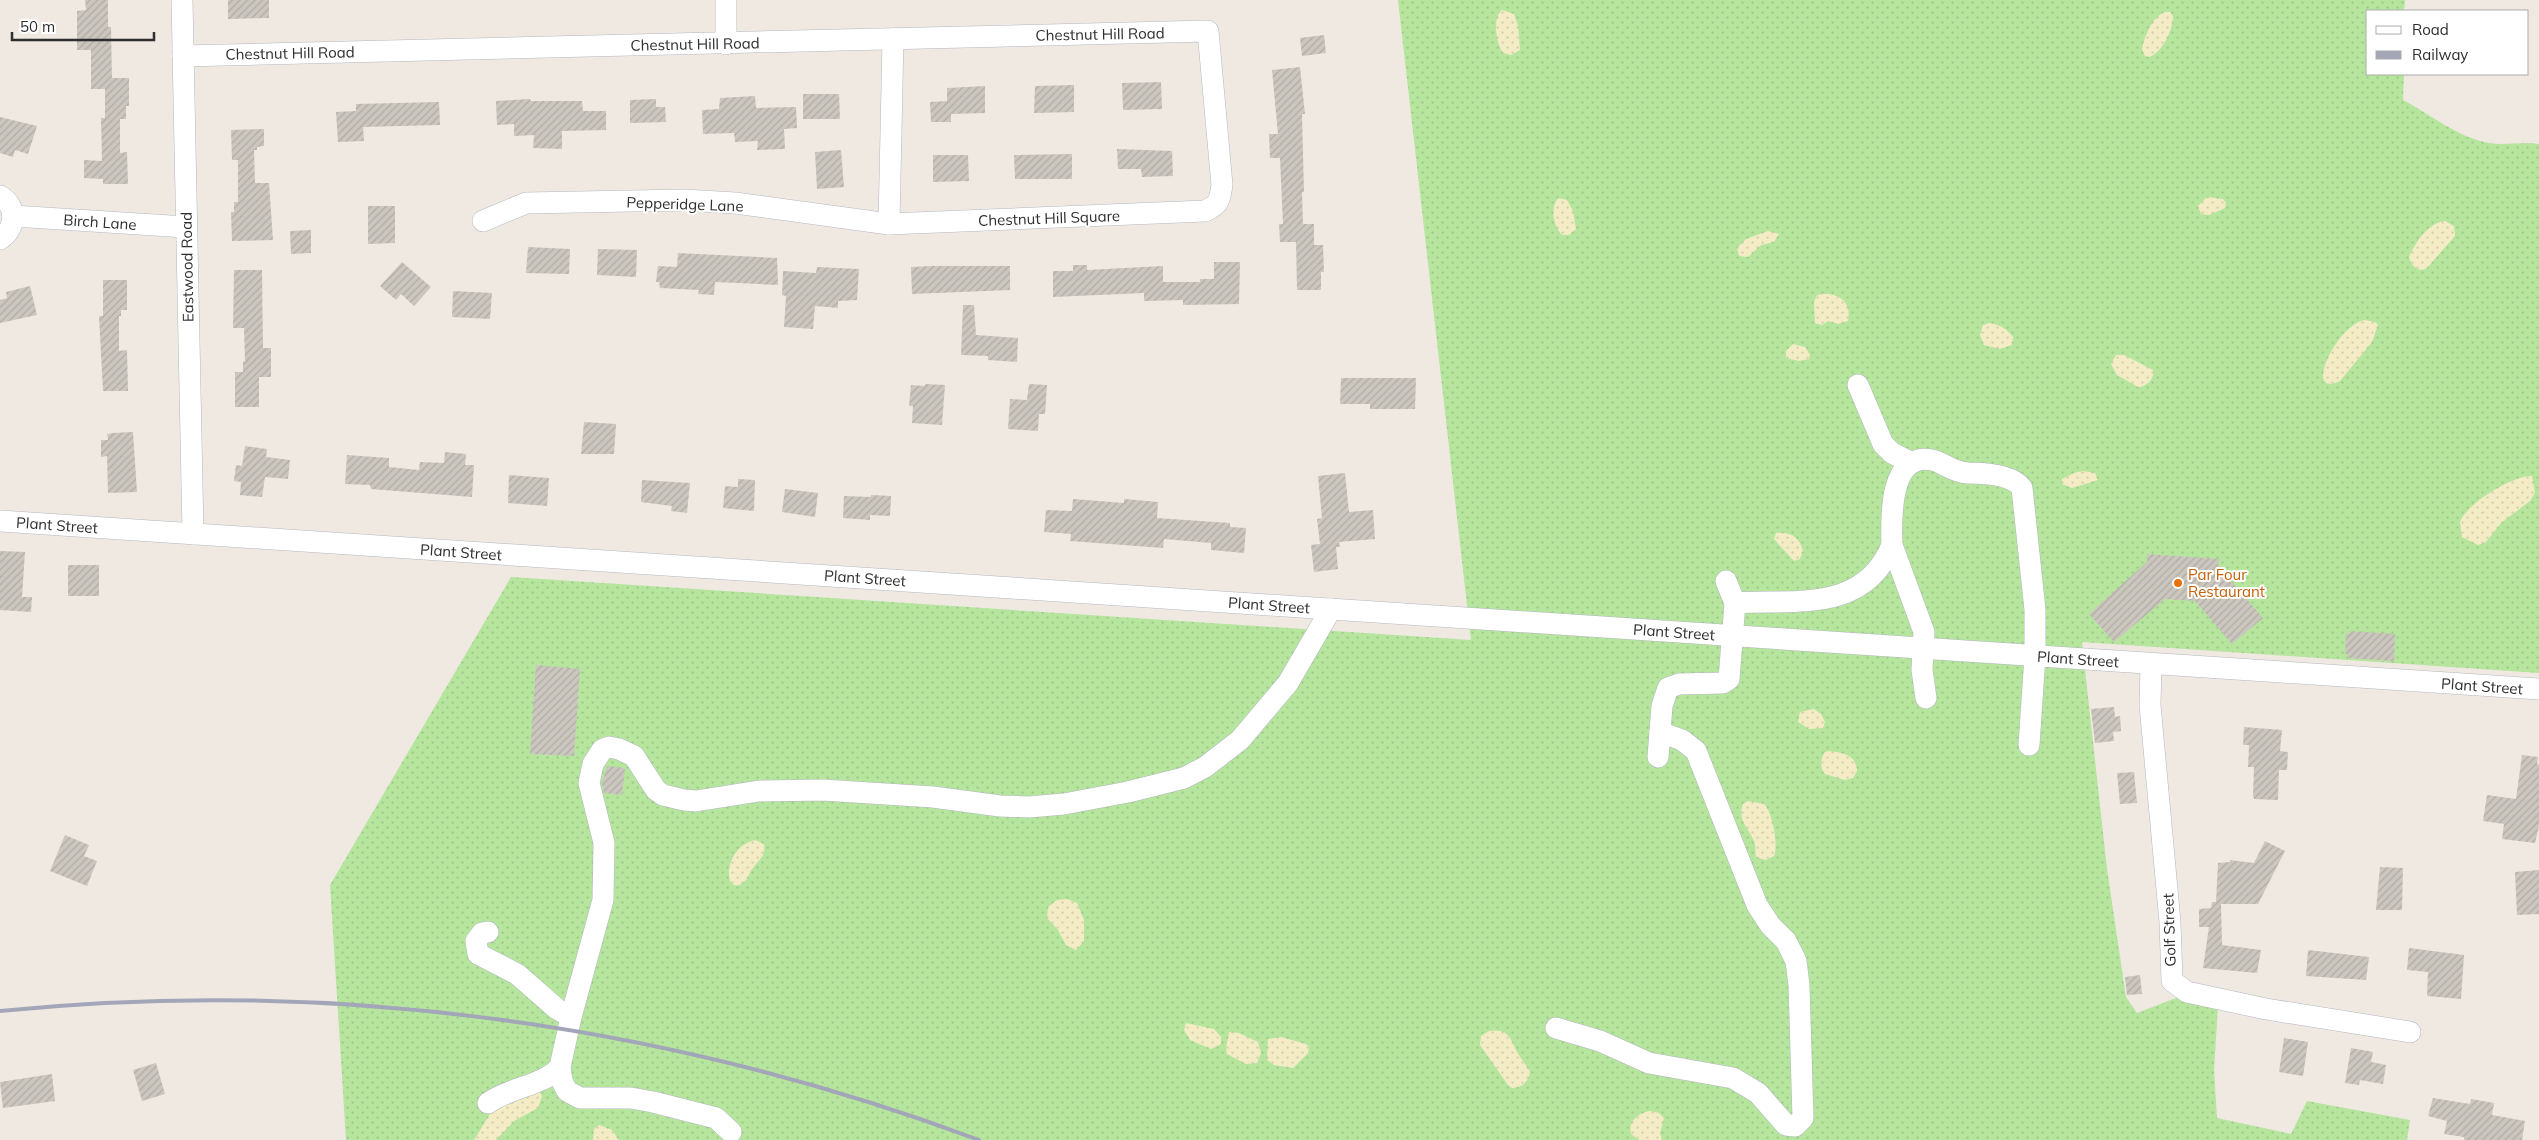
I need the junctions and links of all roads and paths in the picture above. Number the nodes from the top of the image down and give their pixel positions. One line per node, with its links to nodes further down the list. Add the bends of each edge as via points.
1 (182, 0): 6 (street, Eastwood Road)
2 (726, 0): 5 (street)
3 (1208, 31): 4 (street, Chestnut Hill Road); 10 (street, Chestnut Hill Square, via 1222,185 1216,207 1191,214)
4 (893, 39): 5 (street, Chestnut Hill Road); 10 (street)
5 (726, 44): 6 (street, Chestnut Hill Road)
6 (183, 56): 11 (street, Eastwood Road)
7 (0, 196): 8 (street, via 12,208)
8 (13, 216): 11 (street, Birch Lane); 12 (street, via 11,228)
9 (483, 221): 10 (street, Pepperidge Lane, via 526,203 684,200 735,203)
10 (889, 224)
11 (186, 227): 16 (street, Eastwood Road)
12 (0, 239)
13 (1858, 385): 14 (street, via 1883,444 1892,453)
14 (1912, 463): 17 (street, via 1898,477); 23 (street, via 1934,460 1951,470 2003,478 2022,488 2035,610)
15 (0, 521): 16 (street, Plant Street)
16 (193, 534): 20 (street, Plant Street)
17 (1892, 545): 19 (street, via 1872,575 1860,586 1840,595 1798,602); 22 (street, via 1924,632)
18 (1726, 581): 19 (street)
19 (1735, 603): 21 (street)
20 (1331, 610): 21 (street, Plant Street); 31 (street, via 1288,683 1240,740 1206,767 1184,778 1128,792 1029,807 822,790 759,792 696,801 673,799 656,790 634,756 609,747 602,750 593,764 589,782 604,843 604,900)
21 (1732, 636): 22 (street, Plant Street); 27 (street, via 1729,679 1723,683 1679,684 1668,688 1662,706)
22 (1923, 649): 23 (street, Plant Street); 26 (street)
23 (2035, 656): 24 (street, Plant Street); 28 (street)
24 (2151, 664): 25 (street, Plant Street); 33 (street, Golf Street, via 2150,706 2170,922 2172,981 2187,992)
25 (2539, 689)
26 (1926, 698)
27 (1660, 732): 29 (street); 32 (street, via 1682,740 1696,751 1757,905 1792,950 1798,973 1804,1105 1801,1122 1786,1126 1746,1084 1716,1074 1649,1063 1600,1040)
28 (2029, 746)
29 (1658, 757)
30 (488, 932): 31 (street, via 482,933 476,942 478,954 517,974 557,1009)
31 (572, 1017): 34 (street)
32 (1556, 1028)
33 (2410, 1032)
34 (560, 1067): 35 (street, via 546,1078 512,1089); 36 (street, via 564,1086 580,1098 631,1098 697,1112 716,1118)
35 (488, 1103)
36 (730, 1132)

